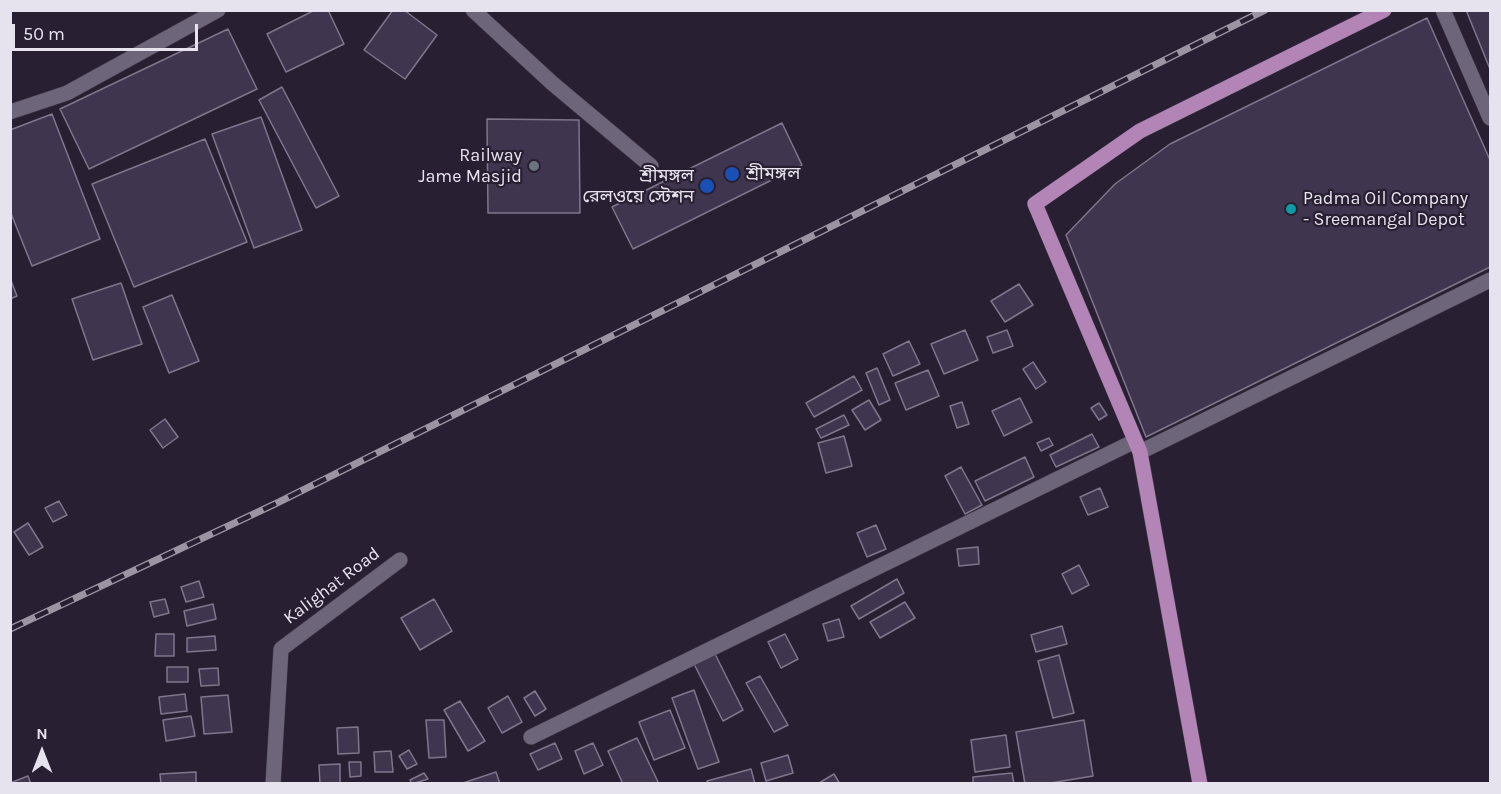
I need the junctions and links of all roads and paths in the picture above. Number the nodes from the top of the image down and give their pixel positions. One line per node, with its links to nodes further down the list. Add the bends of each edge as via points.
1 (218, 10): 5 (street, via 67,93)
2 (473, 10): 7 (street)
3 (1384, 10): 9 (main road, via 1140,131 1035,204)
4 (1443, 10): 6 (street)
5 (10, 112)
6 (1491, 118)
7 (651, 166)
8 (1491, 280): 9 (street)
9 (1137, 446): 11 (street); 13 (main road)
10 (400, 560): 12 (street, Kalighat Road, via 281,649)
11 (531, 737)
12 (273, 783)
13 (1200, 783)

